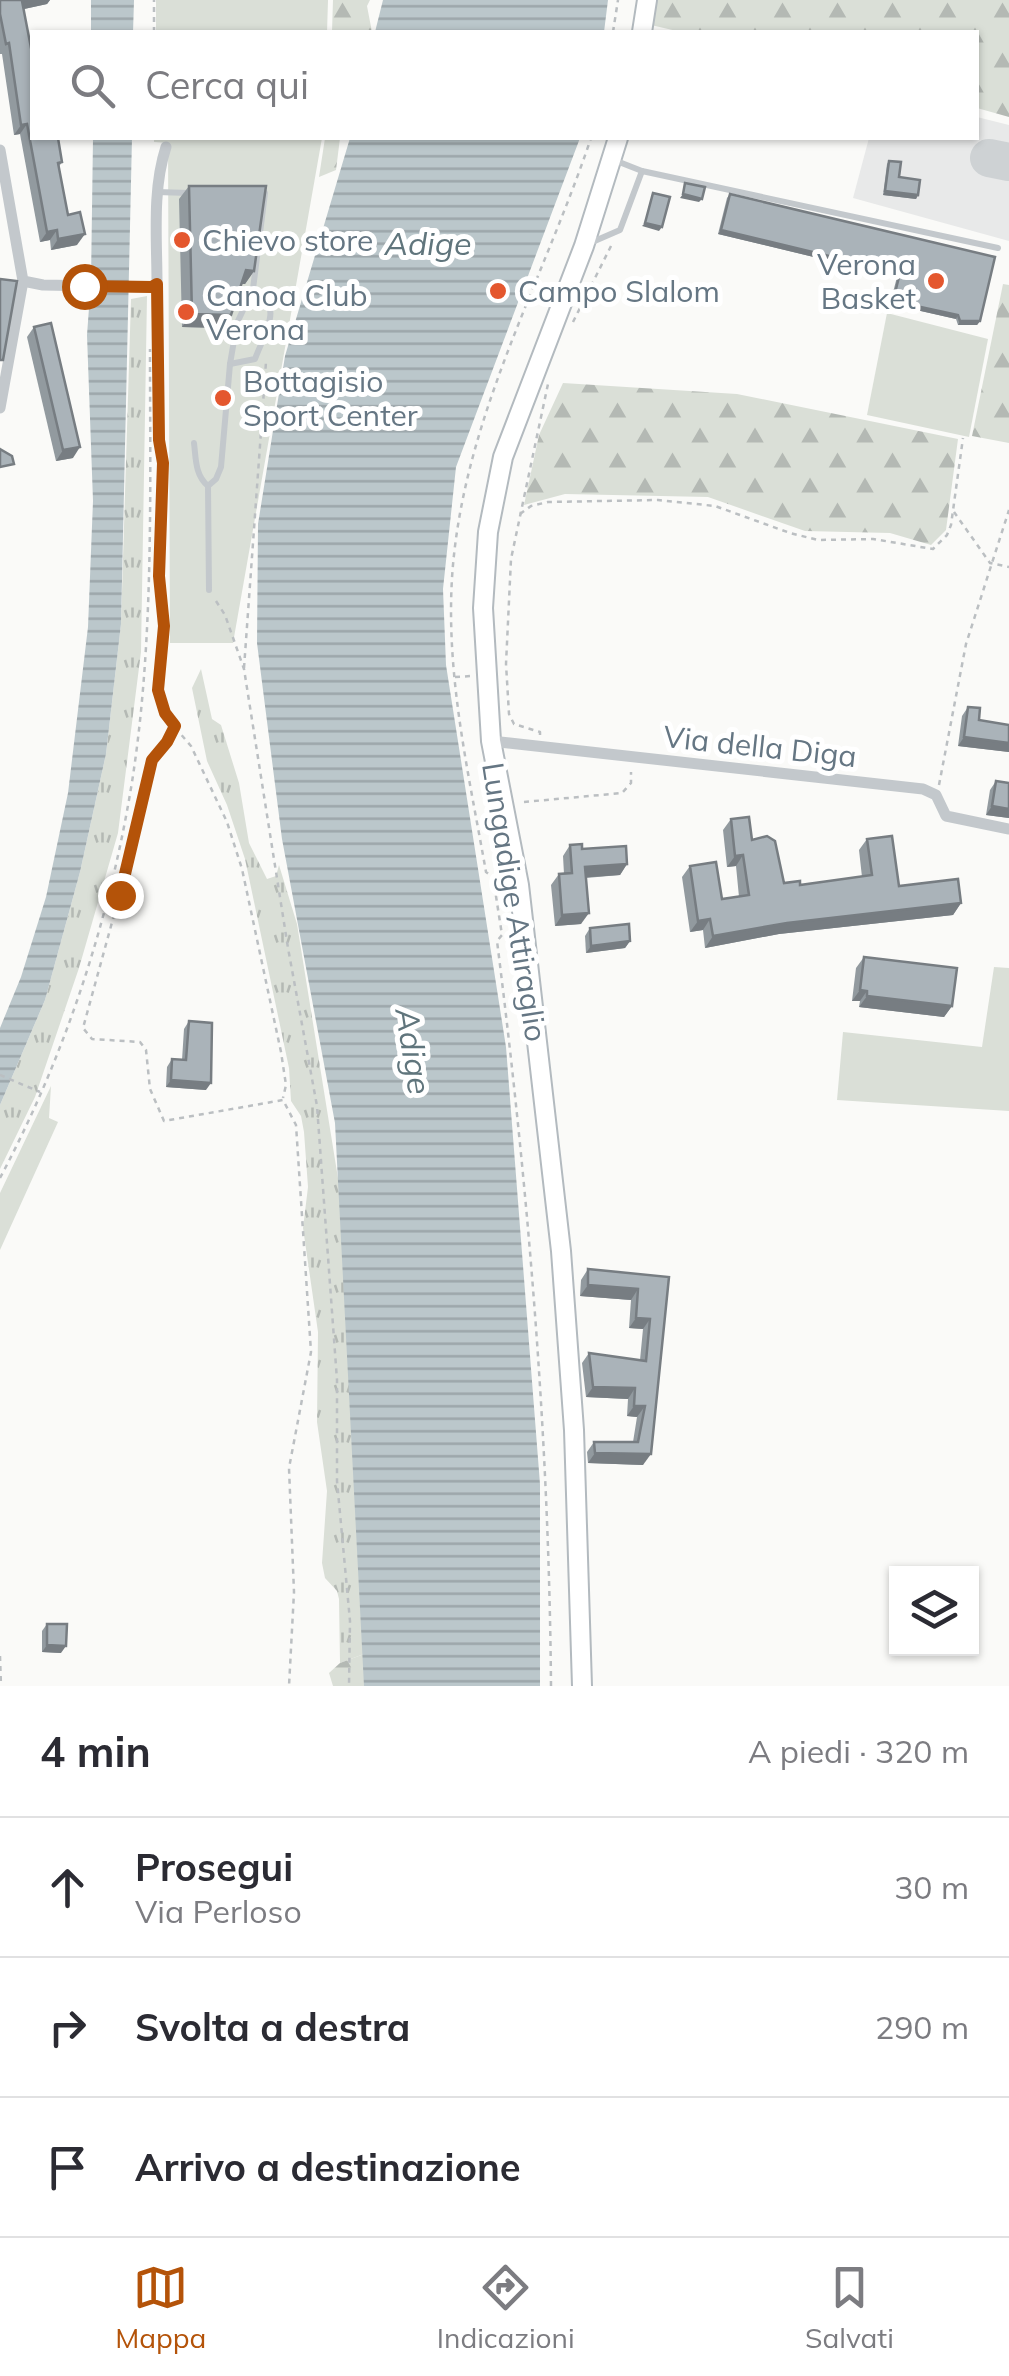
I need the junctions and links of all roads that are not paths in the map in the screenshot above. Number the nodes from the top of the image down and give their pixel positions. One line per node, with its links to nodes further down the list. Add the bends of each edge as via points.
1 (647, 0): 2 (street)
2 (642, 30)
3 (617, 140): 6 (street, Lungadige Attiraglio)
4 (166, 147): 9 (street)
5 (0, 150): 8 (street)
6 (612, 159): 7 (lane); 12 (street, Lungadige Attiraglio)
7 (642, 171): 12 (lane, via 620,230); 13 (lane)
8 (2, 172): 14 (street)
9 (158, 192): 10 (lane); 15 (street)
10 (193, 192)
11 (247, 193): 16 (lane, via 265,193)
12 (584, 246): 24 (street, Lungadige Attiraglio, via 503,458 488,532 483,608)
13 (998, 248)
14 (23, 281): 15 (street); 19 (street)
15 (150, 286): 17 (lane)
16 (253, 289): 18 (lane, via 237,323); 18 (lane, via 272,308 269,322 255,359)
17 (159, 342)
18 (230, 364): 22 (lane, via 220,467)
19 (3, 377): 20 (street)
20 (0, 408)
21 (194, 443): 22 (lane)
22 (208, 486): 23 (lane)
23 (209, 590)
24 (491, 741): 25 (street, Via della Diga, via 923,789 936,795 946,816); 26 (street, Lungadige Attiraglio, via 519,885 561,1251)
25 (1009, 829)
26 (582, 1686)

